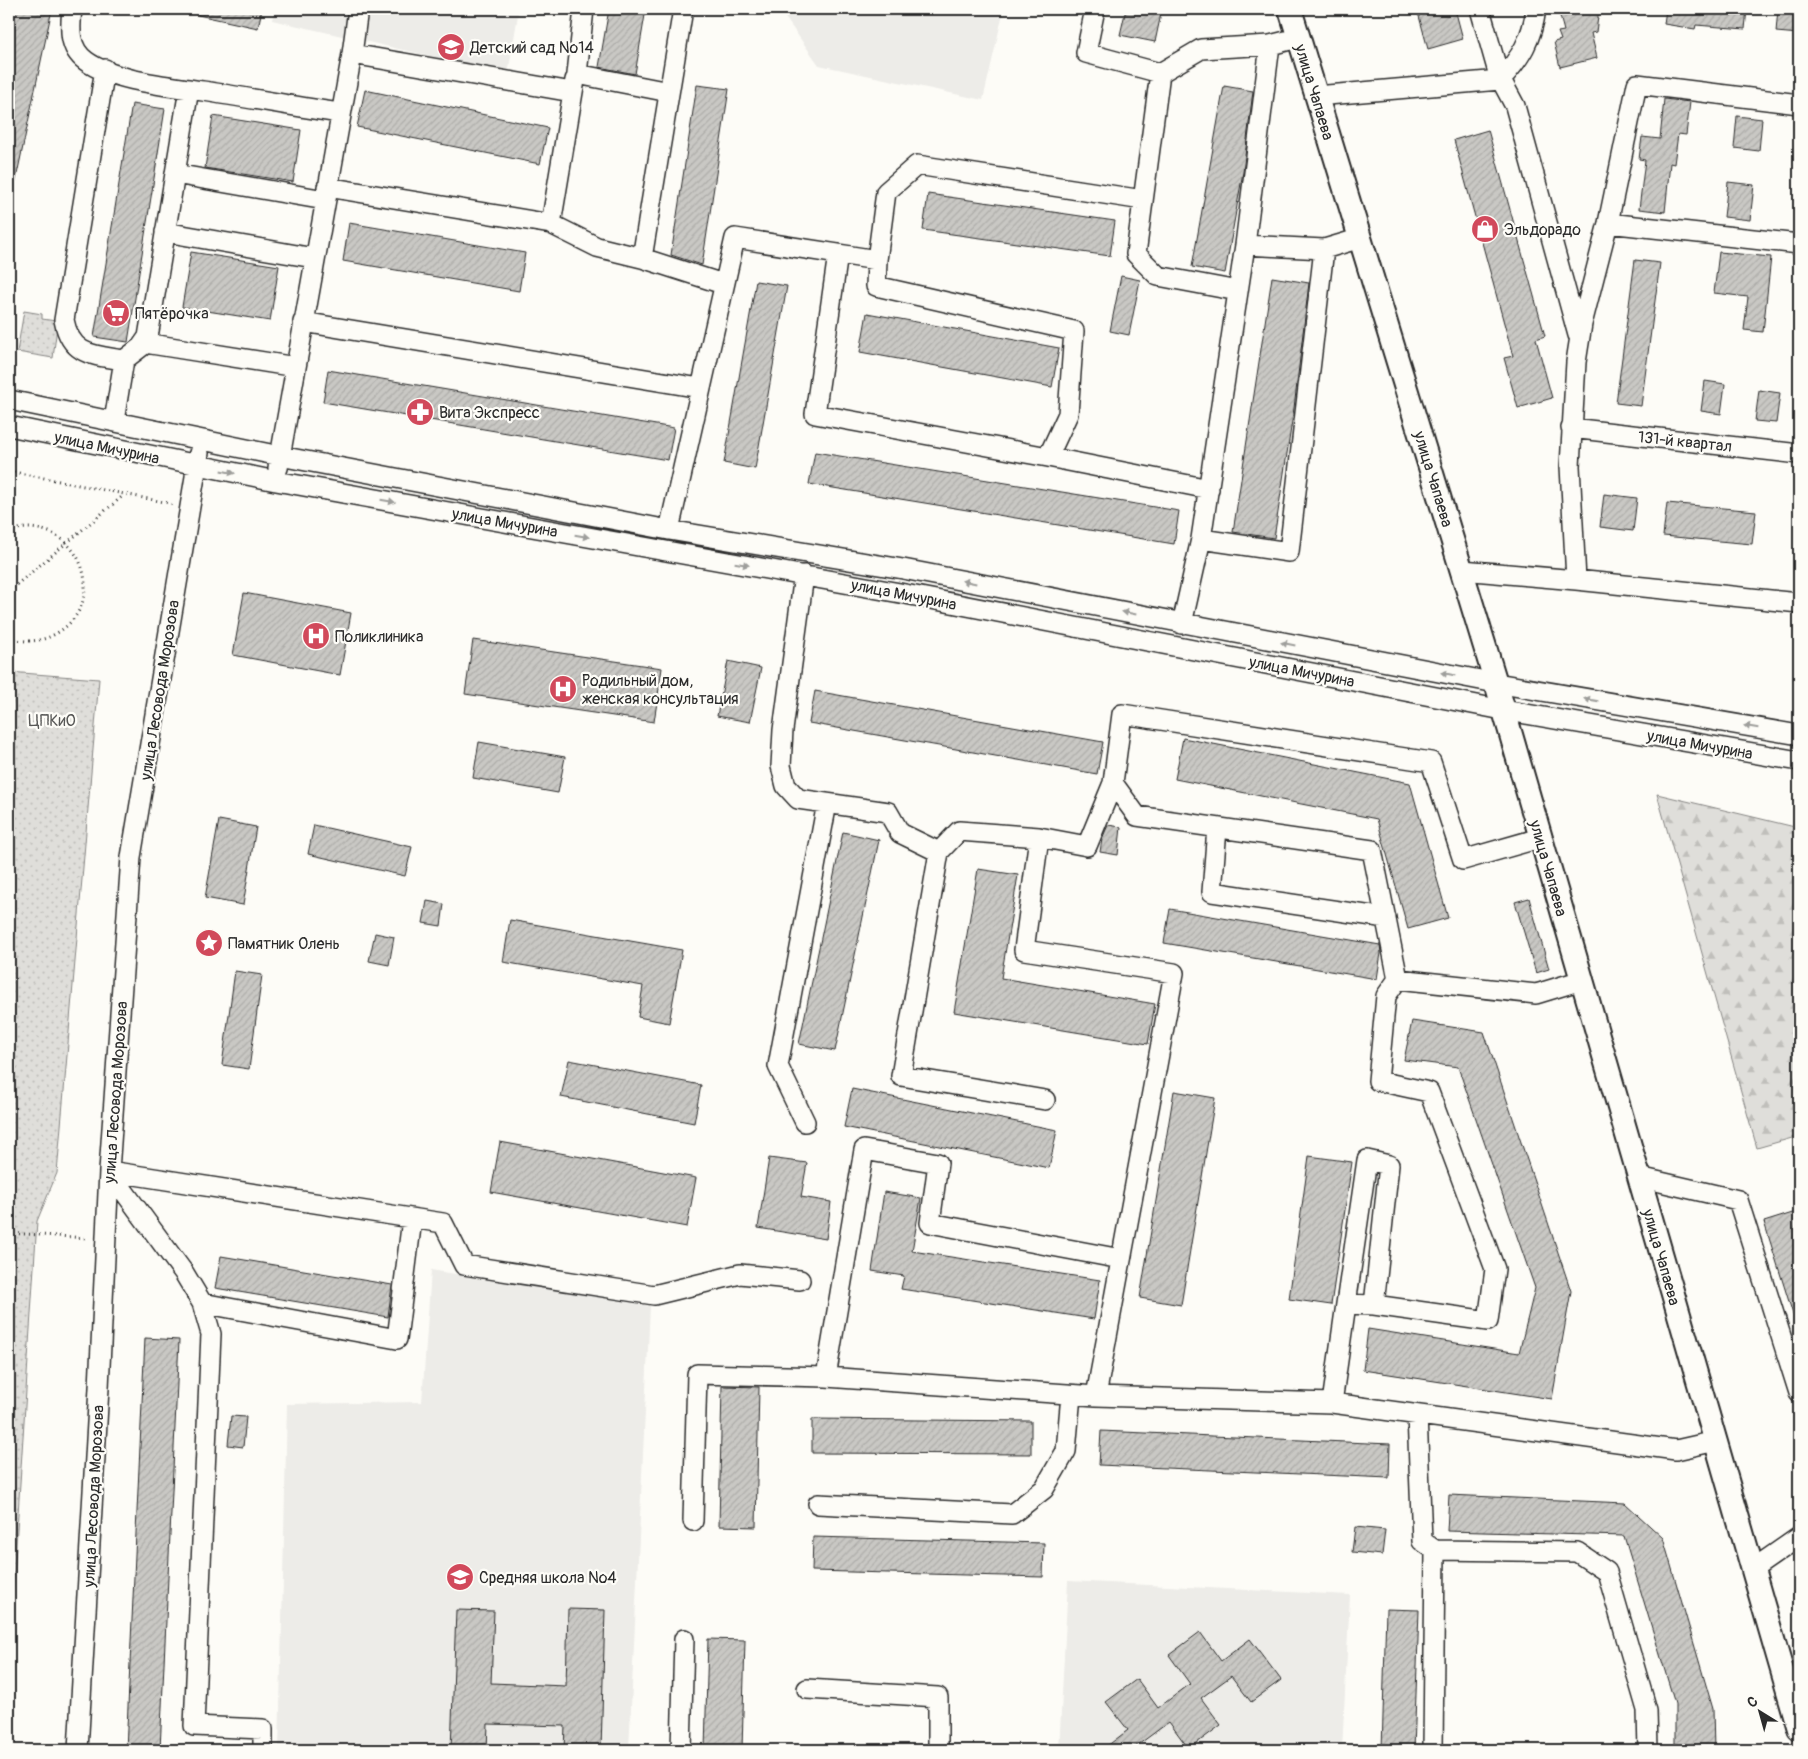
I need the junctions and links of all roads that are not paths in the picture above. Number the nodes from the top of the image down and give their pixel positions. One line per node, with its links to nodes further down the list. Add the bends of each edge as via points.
1 (72, 9): 12 (street, via 69,28 76,50 86,61)
2 (358, 9): 11 (street)
3 (584, 9): 15 (street)
4 (683, 9): 17 (street)
5 (1095, 9): 13 (street, via 1086,53)
6 (1290, 9): 9 (main road, улица Чапаева)
7 (1480, 9): 14 (street)
8 (1536, 9): 14 (street, via 1534,26 1522,55)
9 (1298, 38): 10 (street); 18 (main road, улица Чапаева)
10 (1270, 45): 13 (street, via 1201,49); 29 (street)
11 (352, 54): 15 (street); 20 (street)
12 (105, 70): 16 (street); 40 (street, via 64,320 67,333 80,350)
13 (1160, 73): 23 (street)
14 (1500, 80): 18 (street); 38 (street, via 1515,106)
15 (575, 83): 17 (street); 25 (street)
16 (189, 89): 20 (street); 21 (street)
17 (669, 92): 33 (street)
18 (1316, 96): 27 (main road, улица Чапаева)
19 (1799, 104): 24 (street, via 1637,84)
20 (340, 113): 22 (street)
21 (175, 174): 22 (street); 26 (street)
22 (326, 193): 25 (street); 32 (street)
23 (1143, 200): 34 (street, via 918,165 886,192); 36 (street, via 1136,254 1158,276)
24 (1608, 223): 28 (street); 38 (street)
25 (550, 224): 33 (street, via 597,247)
26 (165, 232): 32 (street); 39 (street, via 150,331)
27 (1360, 238): 30 (street); 56 (main road, улица Чапаева)
28 (1799, 244)
29 (1244, 245): 30 (street); 36 (street)
30 (1324, 249): 55 (street, via 1289,552)
31 (838, 254): 34 (street); 35 (street, via 735,238); 50 (street, via 815,414)
32 (314, 258): 37 (street)
33 (642, 258): 35 (street)
34 (877, 260): 50 (street, via 876,286 1074,331 1068,414)
35 (723, 284): 42 (street)
36 (1238, 291): 53 (street)
37 (304, 322): 41 (street); 42 (street)
38 (1579, 339): 46 (street)
39 (145, 343): 40 (street); 41 (street)
40 (124, 360): 44 (street)
41 (296, 367): 49 (street)
42 (700, 388): 54 (street)
43 (9, 400): 44 (street, улица Мичурина)
44 (114, 421): 47 (street, улица Мичурина)
45 (9, 426): 51 (street, улица Мичурина)
46 (1571, 428): 48 (street, 131-й квартал); 58 (street)
47 (202, 439): 49 (street, улица Мичурина); 51 (street, улица Лесовода Морозова)
48 (1799, 454)
49 (280, 456): 52 (street); 54 (street, улица Мичурина)
50 (1048, 457): 53 (street)
51 (196, 465): 52 (street, улица Мичурина, one-way to 52); 76 (street, улица Лесовода Морозова, via 131,857)
52 (276, 481): 57 (street, улица Мичурина, one-way to 57)
53 (1209, 489): 55 (street)
54 (669, 530): 60 (street, улица Мичурина, one-way to 54, via 903,569)
55 (1202, 539): 60 (street)
56 (1462, 570): 58 (street); 61 (main road, улица Чапаева)
57 (804, 576): 62 (street, улица Мичурина); 66 (street, via 781,766 786,786 798,799)
58 (1576, 580): 59 (street)
59 (1799, 603)
60 (1182, 624): 61 (street, улица Мичурина, one-way to 60)
61 (1496, 684): 62 (main road, улица Чапаева); 63 (street, улица Мичурина, one-way to 61)
62 (1503, 710): 64 (street, улица Мичурина); 69 (main road, улица Чапаева)
63 (1799, 735)
64 (1799, 761)
65 (1113, 782): 67 (street, via 1137,816); 68 (street, via 1087,846); 69 (street, via 1122,714 1431,762 1463,860)
66 (827, 803): 70 (street, via 888,812 900,833); 75 (street, via 778,1066)
67 (1217, 828): 71 (street, via 1372,850); 71 (street, via 1212,892)
68 (1039, 837): 70 (street, via 959,831); 79 (street, via 1024,950 1174,972)
69 (1540, 838): 73 (main road, улица Чапаева)
70 (939, 852): 74 (street, via 901,1076)
71 (1386, 918): 72 (street)
72 (1398, 979): 73 (street, via 1536,994); 83 (street, via 1386,996 1378,1081 1429,1092 1495,1269 1488,1322)
73 (1582, 980): 77 (main road, улица Чапаева)
74 (1045, 1100)
75 (805, 1122)
76 (109, 1172): 78 (street); 81 (street, via 169,1251); 99 (street, улица Лесовода Морозова)
77 (1639, 1177): 85 (street, via 1738,1200); 90 (main road, улица Чапаева)
78 (412, 1219): 80 (street, via 442,1223 464,1265 654,1295 740,1274); 81 (street, via 398,1339)
79 (1121, 1259): 84 (street, via 930,1223 938,1163 864,1150); 87 (street)
80 (800, 1280)
81 (202, 1303): 100 (street, via 211,1334 194,1726 263,1728)
82 (1346, 1304): 83 (street); 83 (street, via 1367,1160 1389,1165); 88 (street)
83 (1374, 1305)
84 (826, 1377): 86 (street); 92 (street, via 697,1374)
85 (1799, 1393)
86 (1071, 1395): 87 (street); 91 (street, via 1066,1451 1044,1489 1012,1514)
87 (1096, 1396): 88 (street)
88 (1332, 1403): 89 (street)
89 (1417, 1415): 90 (street, via 1676,1450); 94 (street, via 1422,1540)
90 (1716, 1441): 95 (main road, улица Чапаева)
91 (818, 1504)
92 (693, 1521)
93 (1799, 1537): 95 (street)
94 (1435, 1550): 103 (street); 104 (street, via 1577,1552 1607,1572 1647,1710)
95 (1753, 1569): 98 (main road, улица Чапаева)
96 (684, 1639): 101 (street)
97 (807, 1689): 102 (street, via 938,1697)
98 (1799, 1729)
99 (78, 1750)
100 (263, 1750)
101 (681, 1750)
102 (938, 1750)
103 (1433, 1750)
104 (1648, 1750)

